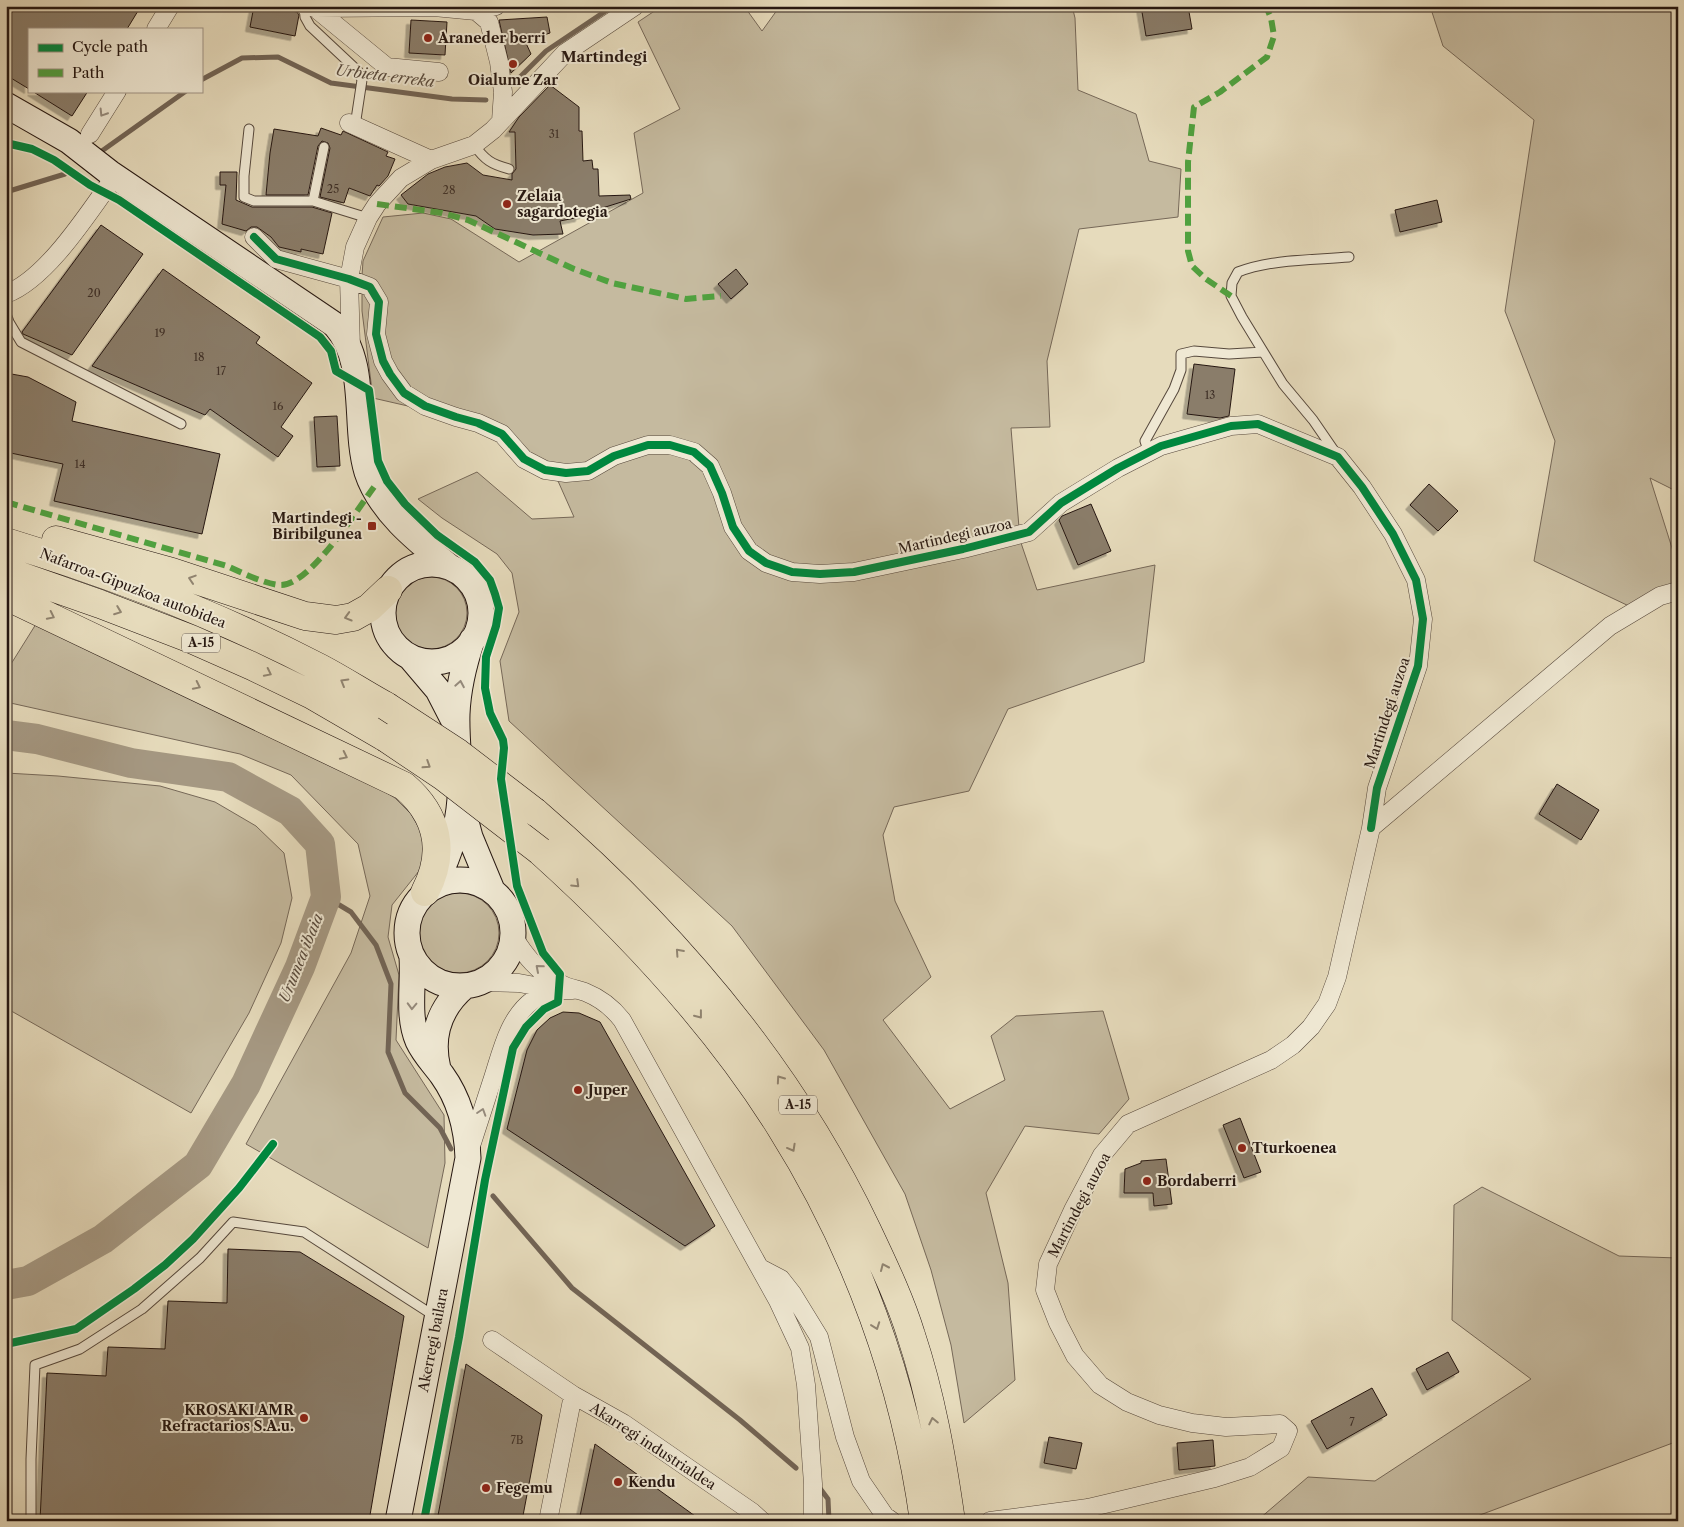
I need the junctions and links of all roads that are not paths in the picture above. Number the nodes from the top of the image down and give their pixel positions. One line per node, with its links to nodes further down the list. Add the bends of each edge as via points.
1 (170, 6): 6 (street)
2 (496, 6): 5 (street)
3 (634, 6): 10 (street, via 565,53)
4 (308, 7): 5 (street, via 434,7); 7 (street, via 387,67); 11 (lane, via 305,18 310,26 358,72 362,80)
5 (476, 11): 10 (street, via 489,22 500,62)
6 (157, 28)
7 (439, 72)
8 (116, 92): 14 (street, one-way to 14)
9 (6, 105): 14 (main road)
10 (501, 120): 15 (street, via 494,130)
11 (352, 125): 17 (street)
12 (6, 127): 19 (main road, via 25,131)
13 (249, 129): 20 (lane, via 244,197 254,201)
14 (79, 138): 19 (main road)
15 (474, 145): 17 (street); 18 (lane, via 493,164)
16 (324, 147): 20 (lane)
17 (431, 160): 21 (street, via 401,178)
18 (509, 169)
19 (112, 175): 25 (street, via 54,258 37,276); 27 (main road)
20 (313, 201): 21 (lane)
21 (368, 218): 24 (street, via 355,248)
22 (254, 237): 24 (street, Martindegi auzoa, via 276,259)
23 (1350, 257): 29 (lane, Martindegi auzoa, via 1250,267 1238,272 1232,283 1231,296)
24 (348, 282): 27 (street); 28 (street); 31 (street, Martindegi auzoa, via 370,287 379,302 376,334 383,361 404,393 425,406 502,434 524,459 545,470 566,473 588,471 614,456 648,445 670,445 694,452 710,466 733,528 750,551 766,564 792,572 854,572 1028,532 1061,503)
25 (6, 294)
26 (6, 314): 30 (lane, via 22,342)
27 (328, 315): 28 (main road)
28 (351, 352): 33 (main road, via 368,472)
29 (1263, 352): 31 (lane, via 1194,351 1181,354 1181,370 1174,389 1145,441); 32 (lane, Martindegi auzoa)
30 (180, 424)
31 (1149, 453): 32 (street, Martindegi auzoa, via 1162,446 1231,426 1258,424)
32 (1338, 457): 45 (street, Martindegi auzoa, via 1393,534 1416,580 1423,619 1418,666 1377,788)
33 (390, 511): 36 (main road); 38 (main road, via 402,542 403,559)
34 (6, 527): 38 (highway, one-way to 34, via 369,608 353,617 336,620 305,616 172,572)
35 (6, 542): 58 (highway, Nafarroa-Gipuzkoa autobidea / A-15, one-way to 35, bridge, via 929,1403 911,1334 886,1270 845,1184 805,1115 752,1040 701,976 641,910 535,812 458,753 386,706 322,669 202,612)
36 (450, 567): 38 (main road, via 424,564 411,568); 41 (main road, via 472,584 478,598 481,612 479,627)
37 (6, 571): 58 (highway, Nafarroa-Gipuzkoa autobidea / A-15, one-way to 58, bridge, via 191,639 312,695 386,738 444,777 540,851 622,928 682,994 781,1128 820,1198 861,1283 902,1407)
38 (394, 582): 42 (main road, via 383,605 383,621 388,636)
39 (1678, 591): 45 (street, via 1660,596 1610,626)
40 (6, 596): 46 (highway, one-way to 46, via 404,786 423,805 434,830 437,855)
41 (472, 640): 42 (main road, via 451,658 424,661); 43 (main road, one-way to 41, via 460,683)
42 (410, 657): 43 (main road, via 438,690)
43 (457, 730): 44 (main road)
44 (460, 797): 46 (main road, via 452,844); 47 (main road, via 470,837)
45 (1371, 828): 67 (street, Martindegi auzoa, via 1337,977 1327,1004 1311,1027 1272,1060 1128,1124 1102,1155 1048,1264 1045,1290 1058,1324 1075,1356 1100,1385 1127,1402 1159,1415 1192,1423 1226,1426 1280,1424 1288,1431 1282,1448 1250,1467 1214,1478 1088,1508)
46 (429, 889): 47 (main road, via 444,882 463,880); 49 (main road, via 416,902 409,916 407,944)
47 (492, 890): 48 (main road, via 508,910)
48 (513, 936): 50 (main road, via 503,965 495,973); 51 (street, one-way to 48, via 538,969)
49 (412, 958): 50 (main road, via 434,980 444,984); 52 (main road, one-way to 52, via 414,1031 423,1052)
50 (472, 984): 51 (street, via 519,983); 52 (main road, via 448,1002 438,1022 434,1046)
51 (567, 990): 53 (street, one-way to 51, via 510,1029 524,1008 534,1000 546,993); 54 (street, via 600,999 622,1020)
52 (438, 1069): 53 (main road, Akerregi bailara, via 461,1111)
53 (468, 1158): 55 (main road, Akerregi bailara)
54 (760, 1268): 63 (street, via 800,1348 806,1385); 64 (street, via 781,1279 819,1337 845,1437 861,1481)
55 (437, 1318): 59 (lane, via 304,1232 233,1222 200,1258 142,1309 80,1349 35,1365); 60 (main road, Akerregi bailara)
56 (492, 1340): 57 (street)
57 (574, 1395): 61 (street, Akarregi industrialdea); 62 (street, Akarregi industrialdea, via 623,1424)
58 (930, 1471): 65 (highway, Nafarroa-Gipuzkoa autobidea / A-15); 66 (highway, Nafarroa-Gipuzkoa autobidea / A-15)
59 (31, 1521)
60 (398, 1521)
61 (548, 1521)
62 (762, 1521)
63 (813, 1521)
64 (892, 1521)
65 (924, 1521)
66 (951, 1521)
67 (990, 1521)

